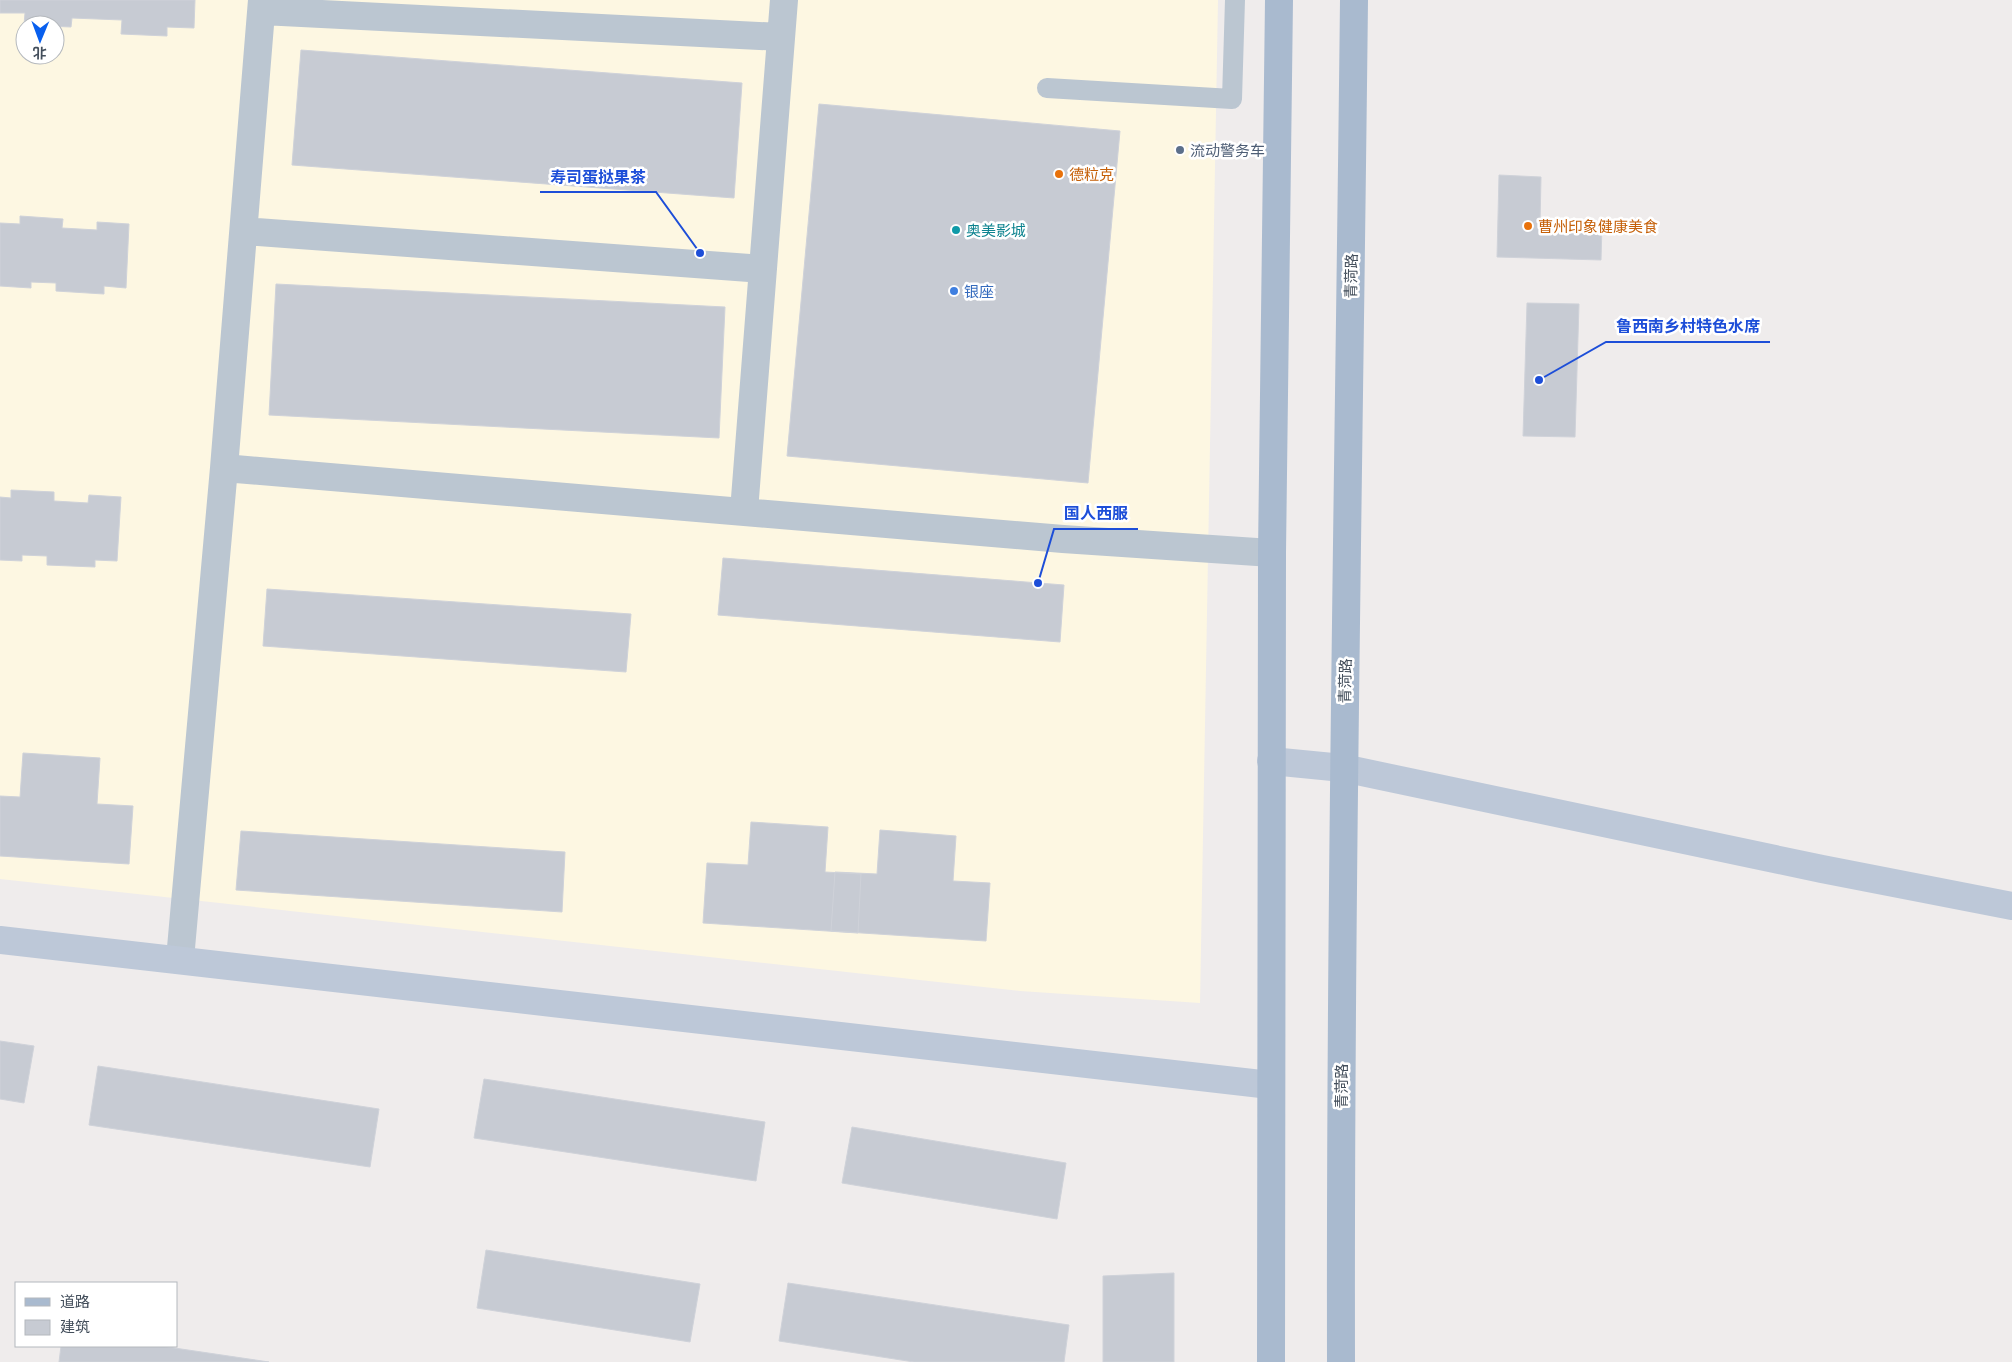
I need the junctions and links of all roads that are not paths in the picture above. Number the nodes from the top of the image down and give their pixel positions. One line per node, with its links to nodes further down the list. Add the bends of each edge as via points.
1 (784, 0): 6 (street)
2 (1235, 0): 7 (lane, via 1232,98)
3 (1279, 0): 12 (main road)
4 (1354, 0): 14 (main road, 青菏路)
5 (262, 5): 6 (street); 8 (street)
6 (781, 37): 9 (street)
7 (1047, 88)
8 (244, 231): 9 (street); 10 (street)
9 (763, 269): 11 (street)
10 (224, 468): 11 (street); 17 (street)
11 (744, 511): 12 (street, via 1063,539)
12 (1272, 553): 13 (main road)
13 (1271, 761): 14 (street); 18 (main road)
14 (1343, 768): 15 (street); 20 (main road, 青菏路)
15 (2012, 906)
16 (0, 940): 17 (street)
17 (180, 959): 18 (street)
18 (1270, 1085): 19 (main road)
19 (1271, 1362)
20 (1342, 1362)

